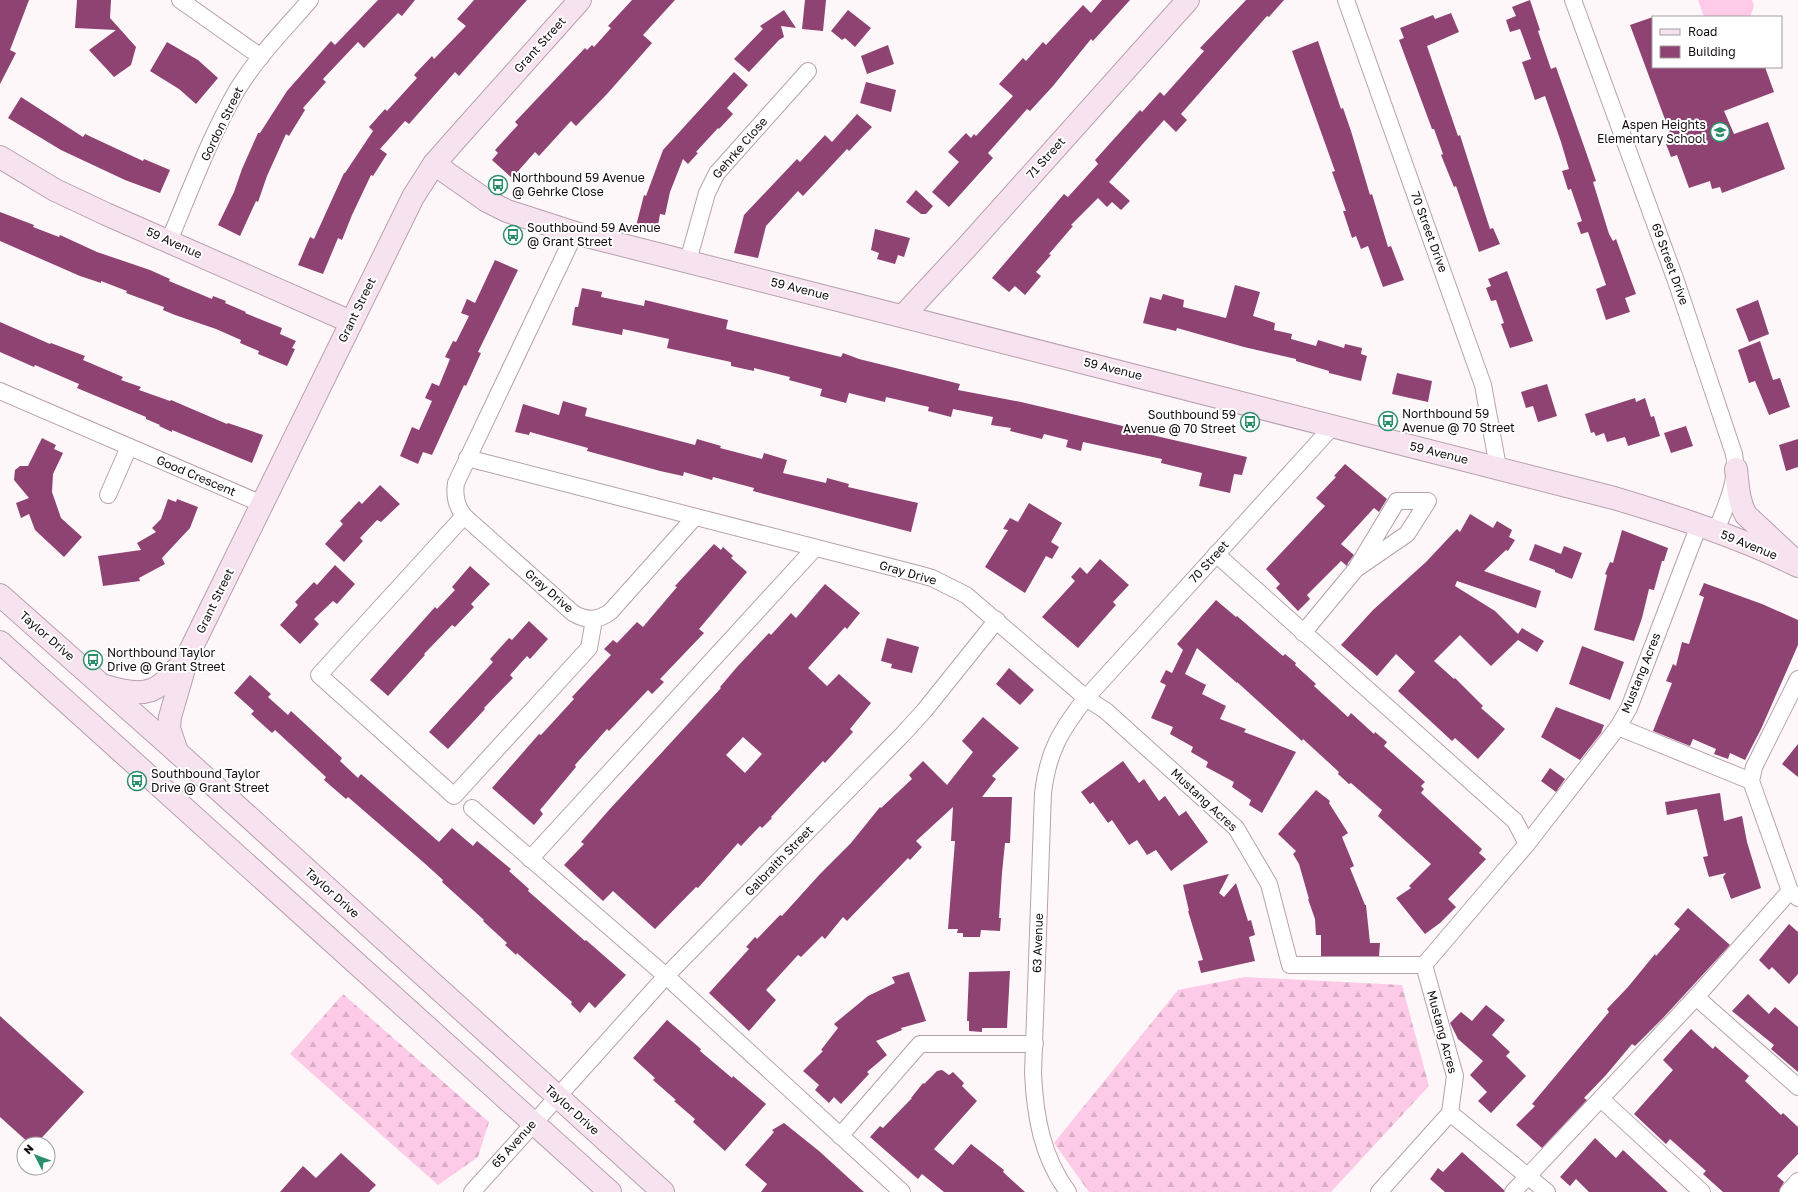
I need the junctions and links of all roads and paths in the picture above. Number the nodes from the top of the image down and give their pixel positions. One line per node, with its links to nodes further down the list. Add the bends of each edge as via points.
1 (180, 0): 7 (street)
2 (310, 0): 7 (street, Gordon Street)
3 (580, 0): 10 (street, Grant Street)
4 (1188, 0): 14 (street, 71 Street)
5 (1346, 0): 20 (street, 70 Street Drive, via 1483,385)
6 (1573, 0): 21 (street, 69 Street Drive, via 1686,309 1734,454)
7 (261, 57): 12 (street, Gordon Street, via 237,90 222,118)
8 (808, 71): 13 (street, Gehrke Close, via 717,173 706,193)
9 (0, 157): 12 (street, 59 Avenue, via 55,190)
10 (434, 164): 11 (street, 59 Avenue, via 487,201 507,211); 15 (street, Grant Street, via 413,197)
11 (575, 233): 13 (street, 59 Avenue); 19 (street, Gray Drive)
12 (169, 241): 15 (street, 59 Avenue)
13 (688, 261): 14 (street, 59 Avenue)
14 (903, 316): 17 (street, 59 Avenue)
15 (351, 322): 23 (street, Grant Street)
16 (0, 391): 18 (street, Good Crescent)
17 (1333, 426): 20 (street, 59 Avenue); 28 (street, 70 Street)
18 (129, 447): 22 (street); 23 (street, Good Crescent)
19 (467, 458): 24 (street, Gray Drive, via 455,489 457,504); 25 (street, Gray Drive)
20 (1498, 467): 26 (street, 59 Avenue, via 1614,498)
21 (1736, 469): 26 (street, 69 Street Drive, via 1730,494); 29 (street, via 1740,505 1746,515)
22 (108, 495)
23 (262, 504): 37 (street, Grant Street)
24 (464, 516): 33 (street, Gray Drive, via 573,613); 33 (street, via 319,675 454,796 589,648)
25 (695, 517): 27 (street, Gray Drive); 33 (street, via 611,611 604,617)
26 (1708, 528): 30 (street, 59 Avenue); 41 (street, Mustang Acres)
27 (815, 548): 34 (street, Gray Drive, via 932,578 966,594); 46 (street)
28 (1216, 554): 35 (street); 40 (street, 70 Street)
29 (1798, 563)
30 (1798, 566)
31 (1356, 569): 31 (street, via 1407,534 1428,502 1397,501); 35 (street)
32 (0, 595): 38 (street, Taylor Drive)
33 (594, 620)
34 (996, 620): 40 (street, Gray Drive); 49 (street, Galbraith Street, via 903,734)
35 (1303, 633): 45 (street, via 1515,821)
36 (0, 642): 56 (street)
37 (188, 655): 38 (street, via 169,678 148,691 124,692); 42 (street, via 170,717 169,728)
38 (103, 685): 42 (street, Taylor Drive)
39 (1797, 685): 43 (street, via 1754,767)
40 (1086, 698): 48 (street, Mustang Acres, via 1106,711 1236,828 1269,884 1290,965); 51 (street, 63 Avenue, via 1058,737 1046,771 1043,793)
41 (1618, 727): 43 (street); 45 (street, Mustang Acres)
42 (177, 752): 53 (street, Taylor Drive)
43 (1751, 781): 47 (street)
44 (472, 808): 46 (street)
45 (1527, 844): 48 (street, Mustang Acres)
46 (530, 859): 49 (street)
47 (1794, 895): 50 (street)
48 (1424, 965): 55 (street, Mustang Acres, via 1455,1076)
49 (666, 976): 53 (street, Galbraith Street); 57 (street)
50 (1696, 997): 52 (street); 54 (street)
51 (1035, 1044): 57 (street, via 920,1044); 64 (street, 63 Avenue, via 1034,1104 1040,1132 1050,1162)
52 (1798, 1086)
53 (558, 1097): 56 (street, 65 Avenue); 62 (street, Taylor Drive)
54 (1601, 1099): 58 (street); 68 (street)
55 (1450, 1113): 58 (street); 65 (street)
56 (533, 1123): 60 (street, 65 Avenue); 61 (street)
57 (840, 1136): 63 (street)
58 (1528, 1175): 66 (street); 67 (street)
59 (1798, 1181): 69 (street)
60 (472, 1192)
61 (610, 1192)
62 (663, 1192)
63 (902, 1192)
64 (1068, 1192)
65 (1379, 1192)
66 (1513, 1192)
67 (1547, 1192)
68 (1702, 1192)
69 (1788, 1192)

